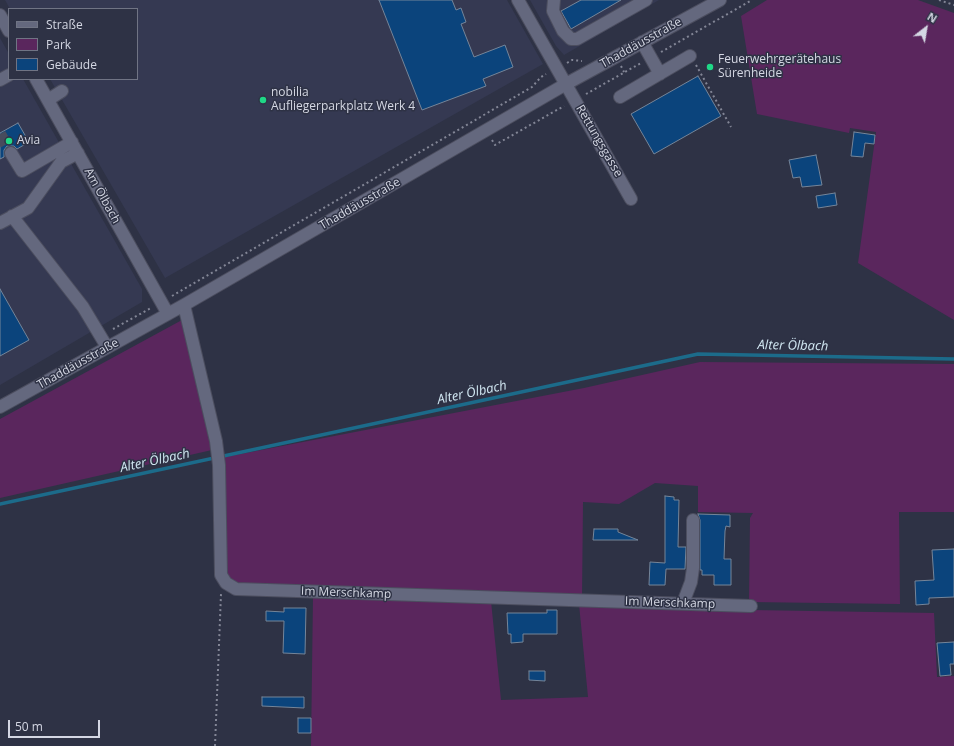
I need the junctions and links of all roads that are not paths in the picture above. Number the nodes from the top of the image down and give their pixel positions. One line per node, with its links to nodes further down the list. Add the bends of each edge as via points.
1 (518, 0): 11 (street, Rettungsgasse)
2 (554, 0): 3 (street, via 553,11 563,31 572,39 577,39)
3 (646, 0)
4 (720, 0): 7 (street, Thaddäusstraße)
5 (0, 15): 6 (street)
6 (8, 29)
7 (642, 42): 9 (street); 11 (street, Thaddäusstraße)
8 (690, 56): 9 (street)
9 (660, 74): 13 (street)
10 (37, 80): 14 (street, Am Ölbach)
11 (566, 84): 18 (street, Rettungsgasse); 21 (street, Thaddäusstraße)
12 (62, 91): 14 (street)
13 (620, 96)
14 (48, 100): 15 (street, Am Ölbach)
15 (72, 142): 16 (street, via 22,171); 17 (street, Am Ölbach)
16 (11, 153)
17 (78, 153): 19 (street, via 61,162 28,208); 22 (street, Am Ölbach)
18 (632, 199)
19 (12, 216): 20 (street); 23 (street, via 83,307)
20 (0, 223)
21 (184, 305): 22 (street, Thaddäusstraße); 26 (street, Im Merschkamp, via 220,465 221,575 226,583 236,589)
22 (168, 314): 23 (street, Thaddäusstraße)
23 (107, 347): 24 (street, Thaddäusstraße)
24 (0, 407)
25 (693, 520): 26 (street, via 693,568)
26 (683, 603): 27 (street, Im Merschkamp)
27 (751, 606)

